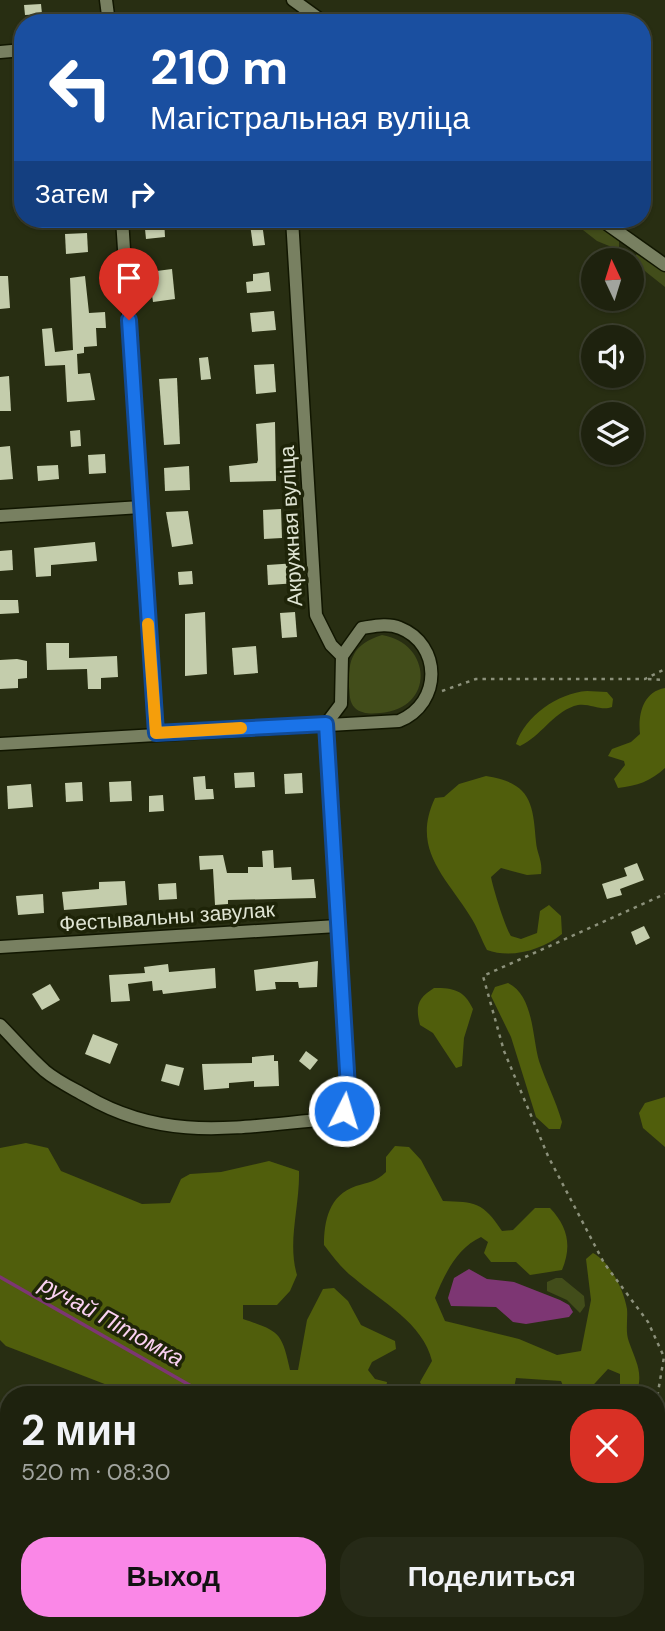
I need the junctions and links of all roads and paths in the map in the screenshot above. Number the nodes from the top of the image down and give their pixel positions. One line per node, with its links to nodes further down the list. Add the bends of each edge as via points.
1 (293, 0): 2 (street)
2 (312, 14)
3 (123, 228): 7 (street)
4 (293, 228): 9 (street, Акружная вуліца, via 316,615)
5 (613, 228): 6 (street)
6 (665, 265)
7 (141, 507): 8 (street); 15 (street)
8 (0, 516)
9 (342, 656): 13 (street, via 362,628 399,627 413,635 427,656 432,673); 14 (street, via 341,704)
10 (665, 669): 11 (path)
11 (645, 679): 12 (path); 13 (path, via 476,679)
12 (665, 680)
13 (430, 696): 14 (street, via 416,714 399,721)
14 (326, 724): 15 (street); 18 (street)
15 (156, 733): 16 (street)
16 (0, 744)
17 (665, 894): 21 (path, via 482,976 504,1051 548,1156 604,1263 648,1322 664,1357)
18 (337, 926): 19 (street, Фестывальны завулак); 20 (street, via 348,1088 344,1111 331,1119 196,1129 156,1126 120,1114 63,1083)
19 (0, 947)
20 (0, 1025)
21 (660, 1386)

